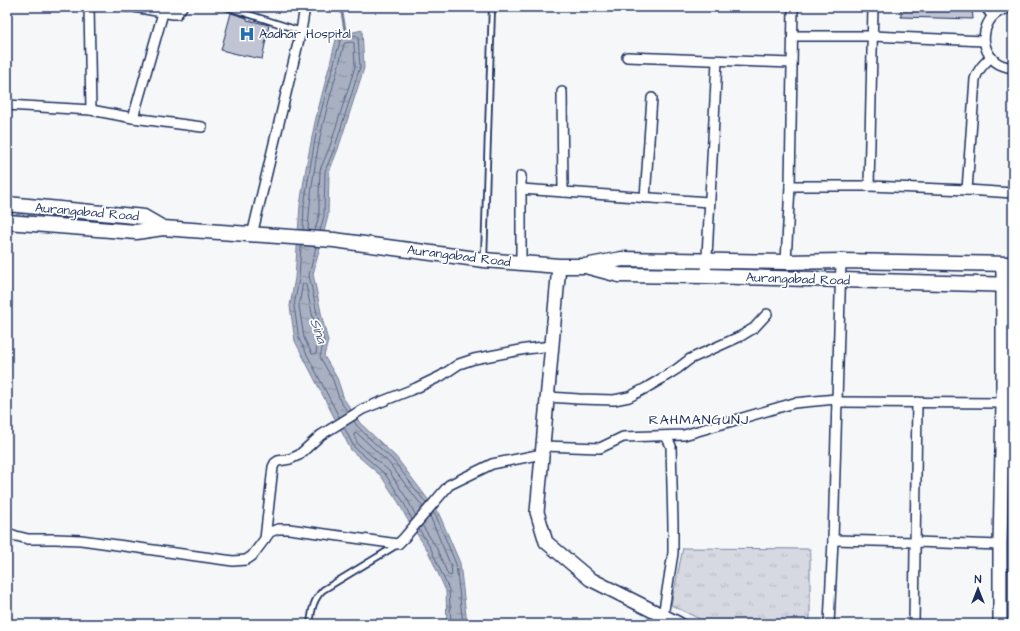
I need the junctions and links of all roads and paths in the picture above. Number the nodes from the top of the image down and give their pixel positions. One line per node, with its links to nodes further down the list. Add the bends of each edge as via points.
1 (89, 7): 26 (street)
2 (125, 7): 3 (street)
3 (134, 7): 12 (street)
4 (182, 7): 12 (street, via 177,14)
5 (226, 7): 14 (lane)
6 (305, 7): 14 (street)
7 (492, 7): 42 (lane)
8 (793, 7): 15 (street)
9 (873, 7): 16 (street)
10 (983, 7): 13 (lane)
11 (1013, 8): 13 (street, via 999,12)
12 (163, 13): 27 (street)
13 (991, 18): 17 (street, via 986,27)
14 (301, 31): 41 (street)
15 (793, 36): 16 (street); 21 (street)
16 (872, 36): 17 (street); 31 (street)
17 (984, 41): 19 (street, via 984,46)
18 (627, 57): 20 (street)
19 (991, 57): 22 (street, via 1004,66); 33 (street, via 978,71 975,79)
20 (717, 61): 21 (street); 37 (street)
21 (792, 63): 30 (street)
22 (1013, 68)
23 (562, 92): 34 (street)
24 (652, 98): 36 (street)
25 (7, 105): 26 (street)
26 (91, 110): 27 (street)
27 (133, 118): 28 (street)
28 (202, 127)
29 (521, 176): 32 (street)
30 (790, 186): 31 (street); 45 (street)
31 (869, 186): 33 (street)
32 (521, 189): 34 (street); 46 (street)
33 (967, 190): 35 (street)
34 (562, 192): 36 (street)
35 (1013, 194)
36 (644, 198): 37 (street)
37 (709, 202): 43 (street)
38 (7, 204): 40 (main road, Aurangabad Road, via 144,217)
39 (7, 222): 40 (main road, Aurangabad Road, via 136,232)
40 (163, 228): 41 (main road, Aurangabad Road)
41 (258, 235): 42 (main road, Aurangabad Road, via 334,240)
42 (484, 260): 46 (main road, Aurangabad Road)
43 (707, 260): 45 (main road, Aurangabad Road); 49 (main road, Aurangabad Road, via 622,259); 50 (street)
44 (841, 261): 45 (main road, Aurangabad Road); 47 (main road, Aurangabad Road); 51 (street)
45 (786, 262)
46 (521, 263): 48 (main road, Aurangabad Road)
47 (1008, 264): 52 (street)
48 (559, 266): 49 (main road, Aurangabad Road); 54 (street)
49 (585, 266): 50 (main road, Aurangabad Road, via 619,275)
50 (706, 276): 51 (main road, Aurangabad Road)
51 (841, 281): 52 (main road, Aurangabad Road); 56 (street)
52 (1008, 286): 58 (street)
53 (767, 314): 55 (street, via 754,328 741,336 690,359 629,397 614,400)
54 (552, 346): 55 (street); 62 (street, via 526,348 460,364 416,388 363,409 321,435 299,455 275,463)
55 (548, 397): 60 (street)
56 (836, 401): 57 (street); 59 (street, via 794,403 684,435); 63 (street)
57 (917, 402): 58 (street); 65 (street)
58 (1003, 403): 66 (street)
59 (666, 436): 60 (street, via 623,437 600,448); 67 (street, via 671,446 673,553)
60 (543, 450): 64 (street, via 492,464 449,486); 67 (street, via 537,512 546,542 590,579)
61 (7, 533): 62 (street, via 28,539 81,540 233,561 246,560 252,556)
62 (265, 539): 64 (street, via 270,532 285,529)
63 (833, 540): 65 (street); 70 (street)
64 (401, 541): 68 (lane, via 317,596)
65 (915, 542): 66 (street); 71 (street)
66 (1000, 545): 72 (street)
67 (663, 616): 69 (street)
68 (310, 624)
69 (679, 624)
70 (829, 624)
71 (914, 624)
72 (1000, 624)

